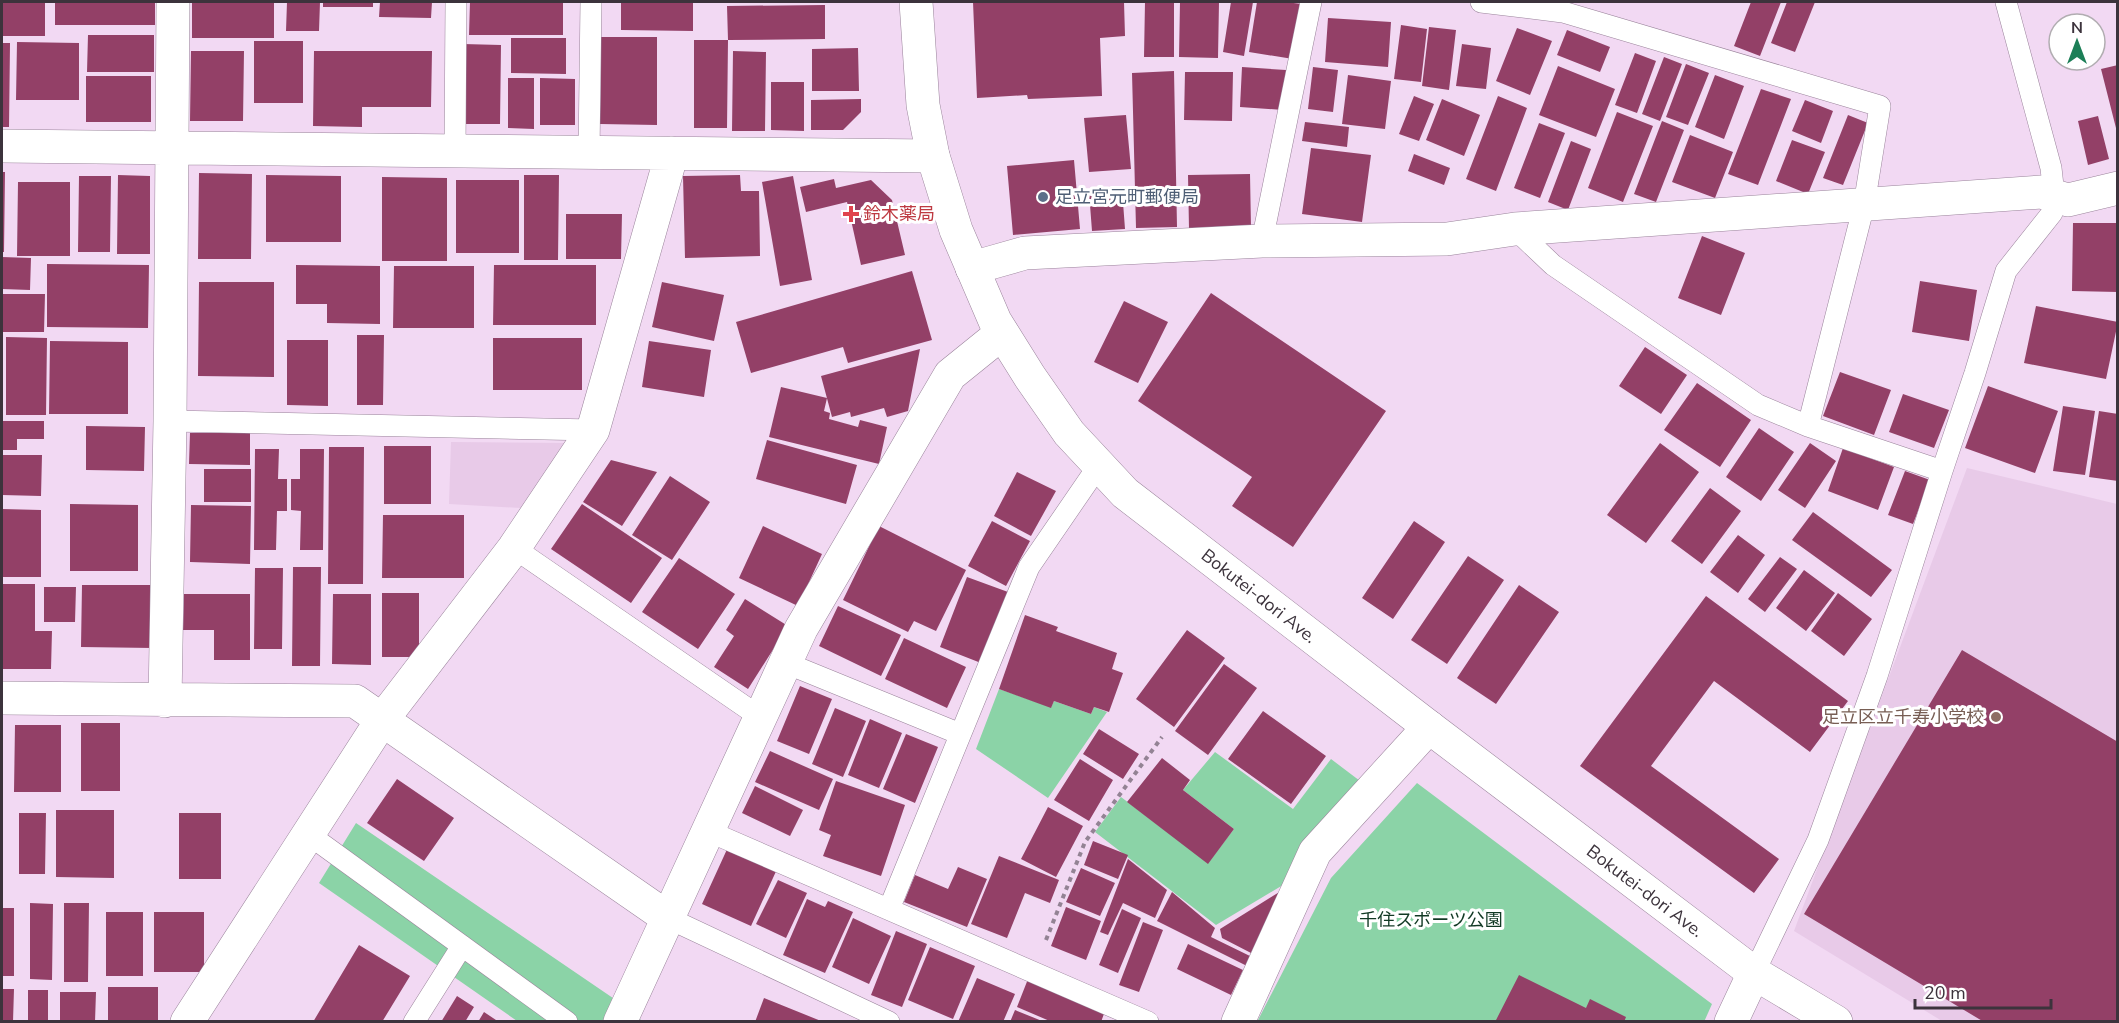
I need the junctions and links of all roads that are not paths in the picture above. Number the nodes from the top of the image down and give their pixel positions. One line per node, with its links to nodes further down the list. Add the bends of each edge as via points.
1 (173, 2): 9 (street)
2 (456, 2): 10 (lane)
3 (591, 2): 11 (lane)
4 (916, 2): 13 (street, Bokutei-dori Ave., via 924,105)
5 (1311, 2): 18 (lane)
6 (1481, 2): 16 (lane, via 1563,12 1880,106)
7 (2006, 2): 15 (lane, via 2051,168)
8 (2, 146): 9 (street)
9 (172, 148): 10 (street); 21 (street)
10 (455, 151): 11 (street)
11 (589, 153): 12 (street)
12 (672, 153): 13 (street); 23 (street)
13 (933, 156): 19 (street, Bokutei-dori Ave.)
14 (2118, 188): 15 (street, via 2068,200)
15 (2054, 195): 16 (street, via 2041,192); 25 (lane, via 2052,213 2006,271)
16 (1864, 205): 17 (street); 22 (lane)
17 (1515, 230): 18 (street, via 1447,239); 22 (lane, via 1553,265 1758,405)
18 (1262, 241): 19 (street, via 1025,253)
19 (972, 268): 20 (street, Bokutei-dori Ave.)
20 (1002, 333): 24 (street, Bokutei-dori Ave., via 1069,433); 27 (street, via 950,375 801,629)
21 (170, 421): 23 (lane); 29 (street)
22 (1809, 426): 25 (lane)
23 (593, 430): 26 (street)
24 (1098, 465): 32 (street, Bokutei-dori Ave., via 1125,493); 33 (lane, via 1029,567)
25 (1942, 471): 39 (lane, via 1877,676 1818,840)
26 (514, 548): 30 (lane); 31 (street)
27 (786, 663): 30 (street); 33 (lane)
28 (2, 698): 29 (street)
29 (165, 701): 31 (street, via 355,702)
30 (760, 717): 34 (street)
31 (382, 720): 35 (street); 37 (street)
32 (1429, 727): 39 (street, Bokutei-dori Ave.); 46 (street, via 1315,852)
33 (960, 734): 36 (lane)
34 (708, 831): 36 (lane); 37 (street)
35 (308, 834): 38 (lane); 40 (street)
36 (889, 909): 45 (lane)
37 (668, 918): 43 (street); 44 (lane)
38 (462, 946): 41 (lane); 42 (lane)
39 (1755, 973): 47 (street); 48 (street, Bokutei-dori Ave.)
40 (187, 1022)
41 (414, 1022)
42 (567, 1022)
43 (620, 1022)
44 (889, 1022)
45 (1148, 1022)
46 (1238, 1022)
47 (1731, 1022)
48 (1836, 1022)

